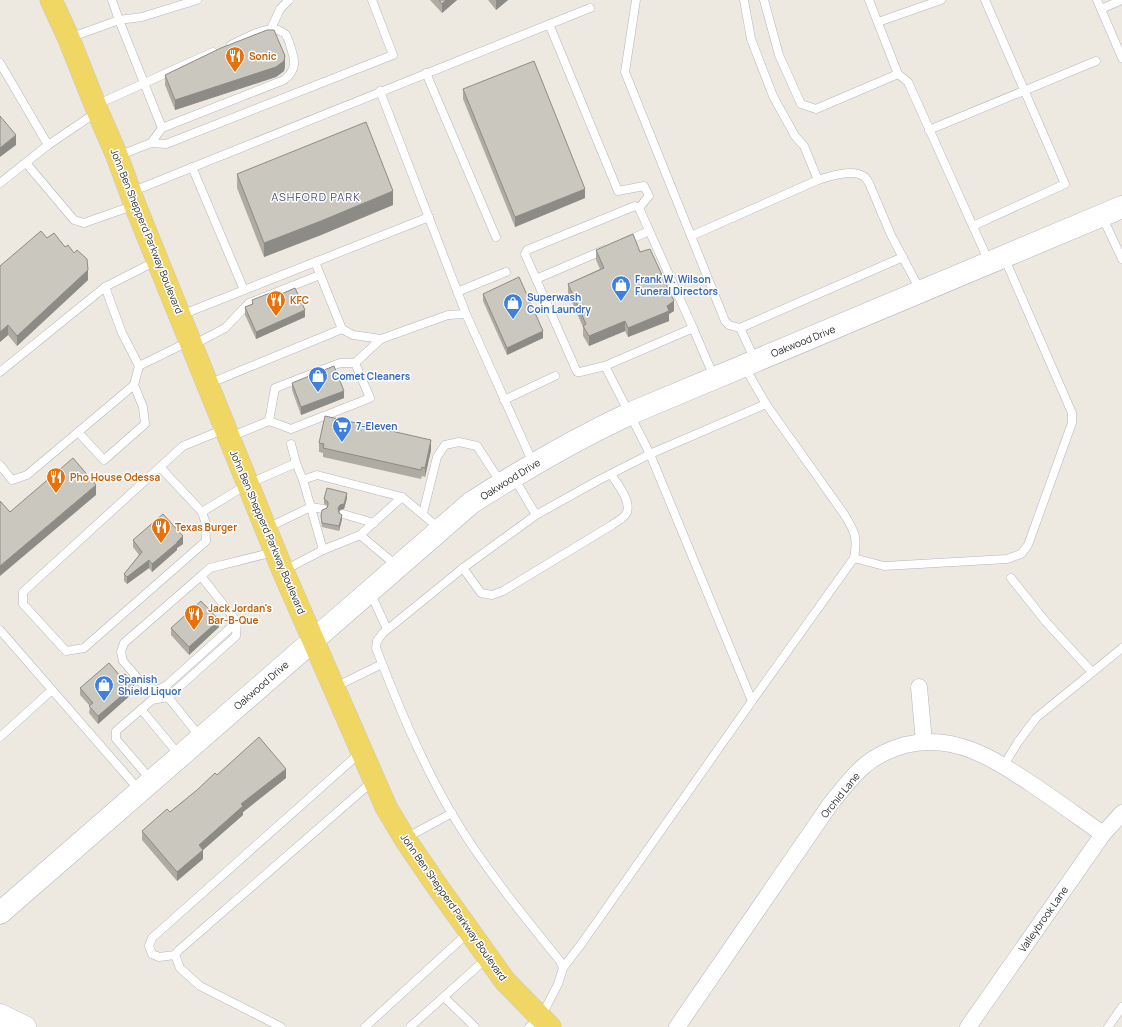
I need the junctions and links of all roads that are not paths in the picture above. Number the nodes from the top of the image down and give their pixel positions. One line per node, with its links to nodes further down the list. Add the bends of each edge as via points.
1 (51, 0): 20 (main road, John Ben Shepperd Parkway Boulevard)
2 (112, 0): 16 (lane)
3 (197, 0): 16 (lane, via 142,17)
4 (289, 0): 19 (lane, via 280,9)
5 (372, 0): 32 (lane, via 393,55 166,144)
6 (636, 0): 46 (lane, via 625,72)
7 (744, 0): 37 (lane, via 751,39 767,82 795,136 804,146)
8 (764, 0): 25 (lane, via 779,55 801,104 816,110)
9 (869, 0): 17 (lane)
10 (941, 0): 17 (lane)
11 (984, 0): 28 (lane)
12 (1097, 0): 15 (lane)
13 (1122, 0): 15 (lane)
14 (590, 8): 18 (lane)
15 (1101, 9): 21 (lane)
16 (119, 20): 20 (lane); 26 (lane)
17 (878, 22): 25 (lane)
18 (549, 24): 24 (lane); 41 (lane, via 618,191 644,186 649,196)
19 (271, 29): 26 (lane, via 258,32); 30 (lane, via 286,35 295,60 290,74 284,80)
20 (69, 39): 29 (main road, John Ben Shepperd Parkway Boulevard)
21 (1122, 58)
22 (1096, 61): 28 (lane)
23 (0, 63): 33 (lane)
24 (426, 73): 27 (lane); 47 (lane)
25 (898, 74): 31 (lane, via 908,82)
26 (144, 83): 29 (lane); 30 (lane)
27 (380, 91): 36 (lane); 43 (lane)
28 (1024, 91): 31 (lane); 44 (lane, via 1065,184)
29 (96, 108): 33 (lane); 34 (main road, John Ben Shepperd Parkway Boulevard)
30 (162, 128): 32 (lane)
31 (930, 130): 44 (lane)
32 (151, 143): 34 (lane)
33 (48, 145): 35 (lane)
34 (117, 156): 39 (main road, John Ben Shepperd Parkway Boulevard)
35 (26, 163): 38 (lane); 39 (lane, via 74,220 84,223)
36 (192, 167): 39 (lane); 57 (lane)
37 (818, 180): 46 (lane); 48 (lane, via 849,173 864,176)
38 (0, 183)
39 (132, 198): 50 (main road, John Ben Shepperd Parkway Boulevard)
40 (1122, 207): 42 (street, Oakwood Drive)
41 (639, 208): 45 (lane); 55 (lane, via 635,206 527,250 525,254)
42 (1101, 216): 49 (lane); 51 (street, Oakwood Drive)
43 (429, 217): 52 (lane); 58 (lane)
44 (973, 226): 51 (lane)
45 (649, 231): 55 (lane); 62 (lane)
46 (691, 236): 63 (lane, via 724,321 729,326)
47 (496, 238)
48 (903, 257): 59 (lane); 63 (lane)
49 (1122, 259)
50 (158, 260): 56 (lane); 61 (main road, John Ben Shepperd Parkway Boulevard)
51 (997, 260): 59 (street, Oakwood Drive); 104 (lane, via 1072,413 1072,423 1028,545 1021,554 1007,559 884,566)
52 (315, 262): 54 (lane); 57 (lane)
53 (506, 272): 58 (lane)
54 (320, 275): 64 (lane); 66 (lane, via 249,304 225,328)
55 (536, 279): 70 (lane, via 576,371)
56 (105, 286): 69 (lane, via 122,333); 71 (lane)
57 (244, 290): 61 (lane)
58 (457, 292): 60 (lane)
59 (921, 292): 68 (street, Oakwood Drive)
60 (466, 314): 65 (lane, via 448,315); 76 (lane)
61 (180, 315): 66 (main road, John Ben Shepperd Parkway Boulevard)
62 (692, 328): 70 (lane); 73 (lane)
63 (740, 328): 68 (lane)
64 (342, 329): 65 (lane, via 353,335); 74 (lane)
65 (381, 339): 67 (lane)
66 (192, 343): 69 (lane); 74 (main road, John Ben Shepperd Parkway Boulevard)
67 (354, 363): 79 (lane, via 340,363 275,388); 79 (lane, via 370,398 291,429)
68 (749, 363): 73 (street, Oakwood Drive); 77 (lane)
69 (139, 366): 75 (lane)
70 (605, 366): 78 (lane)
71 (0, 372)
72 (555, 376): 76 (lane)
73 (714, 378): 78 (street, Oakwood Drive)
74 (208, 384): 81 (main road, John Ben Shepperd Parkway Boulevard)
75 (134, 385): 80 (lane); 80 (lane, via 143,407 145,424 104,460)
76 (504, 400): 85 (lane)
77 (766, 404): 83 (lane); 104 (lane, via 854,530 857,544)
78 (628, 414): 83 (lane); 85 (street, Oakwood Drive, via 586,434)
79 (269, 421): 81 (lane)
80 (78, 432): 86 (lane, via 27,475 12,480)
81 (227, 433): 87 (lane, via 183,446); 91 (main road, John Ben Shepperd Parkway Boulevard)
82 (291, 444): 84 (lane)
83 (650, 454): 88 (lane); 122 (lane)
84 (296, 463): 89 (lane); 91 (lane)
85 (534, 464): 90 (street, Oakwood Drive)
86 (0, 465)
87 (160, 467): 95 (lane); 95 (lane, via 23,592 24,604 66,652 84,648 206,541)
88 (611, 474): 98 (lane); 107 (lane, via 627,501 627,512 612,524 503,591 492,595 481,593)
89 (303, 480): 92 (lane, via 317,475); 93 (lane)
90 (507, 480): 96 (lane, via 476,446 459,442 445,445 437,457); 98 (lane); 101 (street, Oakwood Drive, via 472,503)
91 (248, 484): 95 (lane); 100 (main road, John Ben Shepperd Parkway Boulevard)
92 (402, 497): 96 (lane); 99 (lane)
93 (311, 507): 94 (lane); 100 (lane); 103 (lane)
94 (323, 509)
95 (202, 512)
96 (423, 513): 101 (lane)
97 (343, 514): 99 (lane)
98 (536, 515): 107 (lane)
99 (374, 523): 102 (lane)
100 (266, 528): 105 (main road, John Ben Shepperd Parkway Boulevard)
101 (441, 530): 106 (street, Oakwood Drive)
102 (360, 535): 103 (lane); 106 (lane)
103 (323, 550): 105 (lane)
104 (854, 558): 122 (lane)
105 (279, 562): 108 (lane, via 210,568); 114 (main road, John Ben Shepperd Parkway Boulevard)
106 (398, 566): 110 (street, Oakwood Drive)
107 (463, 568): 112 (lane)
108 (201, 576): 111 (lane); 111 (lane, via 124,643 121,652 123,661 146,688 157,690 167,685)
109 (1011, 578): 117 (lane, via 1046,622)
110 (369, 591): 112 (lane); 114 (street, Oakwood Drive)
111 (236, 622): 121 (lane, via 236,636)
112 (387, 629): 116 (lane, via 377,641 376,648)
113 (0, 630): 120 (lane)
114 (313, 639): 118 (main road, John Ben Shepperd Parkway Boulevard); 125 (street, Oakwood Drive)
115 (1122, 648): 117 (lane)
116 (382, 664): 118 (lane); 132 (lane, via 414,740)
117 (1092, 672): 129 (lane, via 1036,718)
118 (334, 687): 127 (main road, John Ben Shepperd Parkway Boulevard)
119 (919, 687): 126 (street)
120 (52, 690): 124 (lane); 131 (lane)
121 (168, 697): 123 (lane, via 152,700); 125 (lane)
122 (752, 701): 140 (lane)
123 (141, 709): 128 (lane); 131 (lane, via 116,731 116,739)
124 (0, 736)
125 (201, 738): 128 (street, Oakwood Drive)
126 (924, 742): 129 (street, Orchid Lane, via 956,744); 150 (street, Orchid Lane, via 916,742 880,754 851,779 829,806)
127 (361, 752): 130 (main road, John Ben Shepperd Parkway Boulevard); 138 (lane, via 152,938 149,946 152,954 159,957)
128 (180, 756): 131 (street, Oakwood Drive)
129 (1004, 765): 134 (street, Orchid Lane)
130 (374, 780): 135 (main road, John Ben Shepperd Parkway Boulevard); 138 (lane)
131 (146, 786): 136 (street, Oakwood Drive)
132 (452, 813): 135 (lane); 140 (lane, via 481,859 516,907 560,960)
133 (1122, 813): 134 (street, Valleybrook Lane)
134 (1102, 834): 151 (street, Valleybrook Lane)
135 (405, 839): 137 (main road, John Ben Shepperd Parkway Boulevard)
136 (0, 913)
137 (469, 932): 139 (main road, John Ben Shepperd Parkway Boulevard); 147 (lane)
138 (176, 955): 146 (lane, via 180,968 200,986)
139 (488, 958): 141 (lane); 144 (main road, John Ben Shepperd Parkway Boulevard)
140 (563, 968): 144 (lane)
141 (444, 997): 148 (lane); 149 (lane)
142 (1122, 1007): 152 (lane)
143 (0, 1015): 145 (street)
144 (540, 1024)
145 (25, 1027)
146 (282, 1027)
147 (365, 1027)
148 (410, 1027)
149 (476, 1027)
150 (678, 1027)
151 (968, 1027)
152 (1108, 1027)

